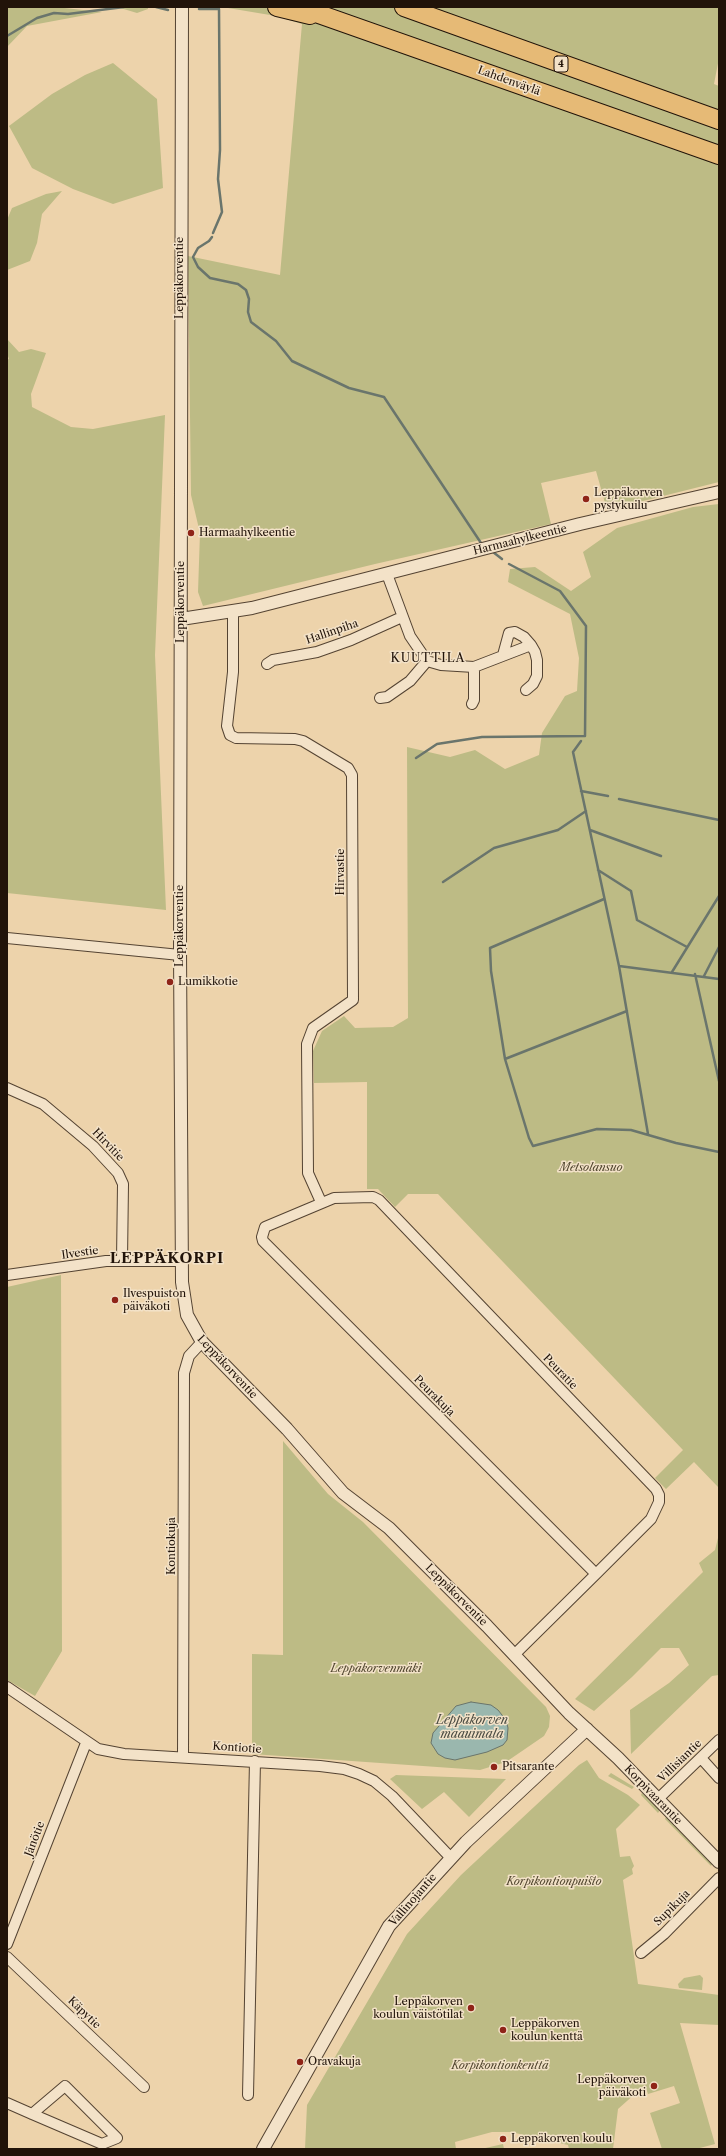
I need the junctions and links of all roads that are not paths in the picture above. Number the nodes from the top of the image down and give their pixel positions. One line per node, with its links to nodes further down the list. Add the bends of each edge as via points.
1 (277, 7): 5 (highway)
2 (299, 7): 5 (highway, Lahdenväylä)
3 (404, 7): 6 (highway, 4)
4 (182, 8): 12 (street, Leppäkorventie)
5 (359, 28): 7 (highway, Lahdenväylä)
6 (719, 120)
7 (719, 155)
8 (719, 492): 9 (street, Harmaahylkeentie)
9 (387, 574): 10 (street, Harmaahylkeentie); 11 (street)
10 (233, 612): 12 (street, Harmaahylkeentie); 24 (street, Hirvastie, via 233,672 227,726 230,735 236,738 303,741 348,768 352,775 353,1000 313,1028 307,1044 308,1173)
11 (402, 617): 15 (street, via 410,636); 16 (street, Hallinpiha, via 337,645 317,652 273,660)
12 (181, 619): 22 (street, Leppäkorventie)
13 (531, 645): 14 (street); 14 (street, via 524,637 514,632 509,633); 18 (street, via 536,652 537,676)
14 (503, 655): 17 (street)
15 (426, 661): 17 (street, via 441,665); 19 (street, via 410,681 387,697)
16 (268, 664)
17 (474, 667): 20 (street)
18 (526, 690)
19 (380, 698)
20 (472, 704)
21 (7, 938): 22 (street)
22 (180, 955): 27 (street, Leppäkorventie)
23 (7, 1088): 26 (street, Hirvitie, via 43,1104 93,1146 118,1173 123,1184)
24 (321, 1202): 25 (street, Peuratie, via 271,1223); 30 (street, Peuratie, via 334,1198 373,1197 379,1200 656,1489 659,1502 652,1519)
25 (262, 1231): 30 (street, Peurakuja, via 263,1241)
26 (122, 1260): 27 (street, Ilvestie); 28 (street, Ilvestie)
27 (181, 1261): 29 (street, Leppäkorventie, via 183,1298 187,1315)
28 (7, 1275)
29 (202, 1342): 31 (street, Leppäkorventie, via 287,1429 343,1493 389,1528); 36 (street, Kontiokuja, via 189,1356 184,1373)
30 (596, 1574): 31 (street, Peuratie)
31 (514, 1654): 33 (street, Leppäkorventie, via 569,1714)
32 (7, 1687): 35 (street, Kontiotie, via 36,1705)
33 (587, 1729): 40 (street, Korpivaarantie); 41 (street, Vallinojantie)
34 (719, 1740): 37 (street, Villisiantie)
35 (86, 1743): 36 (street, Kontiotie, via 111,1752); 44 (street, Jänötie)
36 (183, 1757): 38 (street, Kontiotie)
37 (701, 1758): 39 (street); 40 (street, Villisiantie)
38 (255, 1761): 41 (street, Kontiotie, via 344,1769 374,1781 392,1796); 48 (street)
39 (719, 1778)
40 (658, 1800): 42 (street, Korpivaarantie)
41 (451, 1858): 51 (street, Vallinojantie, via 389,1926)
42 (719, 1862)
43 (719, 1878): 45 (street, Supikuja, via 664,1934)
44 (7, 1944)
45 (641, 1953)
46 (7, 1957): 47 (street, Käpytie)
47 (144, 2087)
48 (248, 2095)
49 (7, 2103): 50 (street)
50 (32, 2114): 50 (street, via 102,2144 117,2138 65,2086)
51 (263, 2149)

